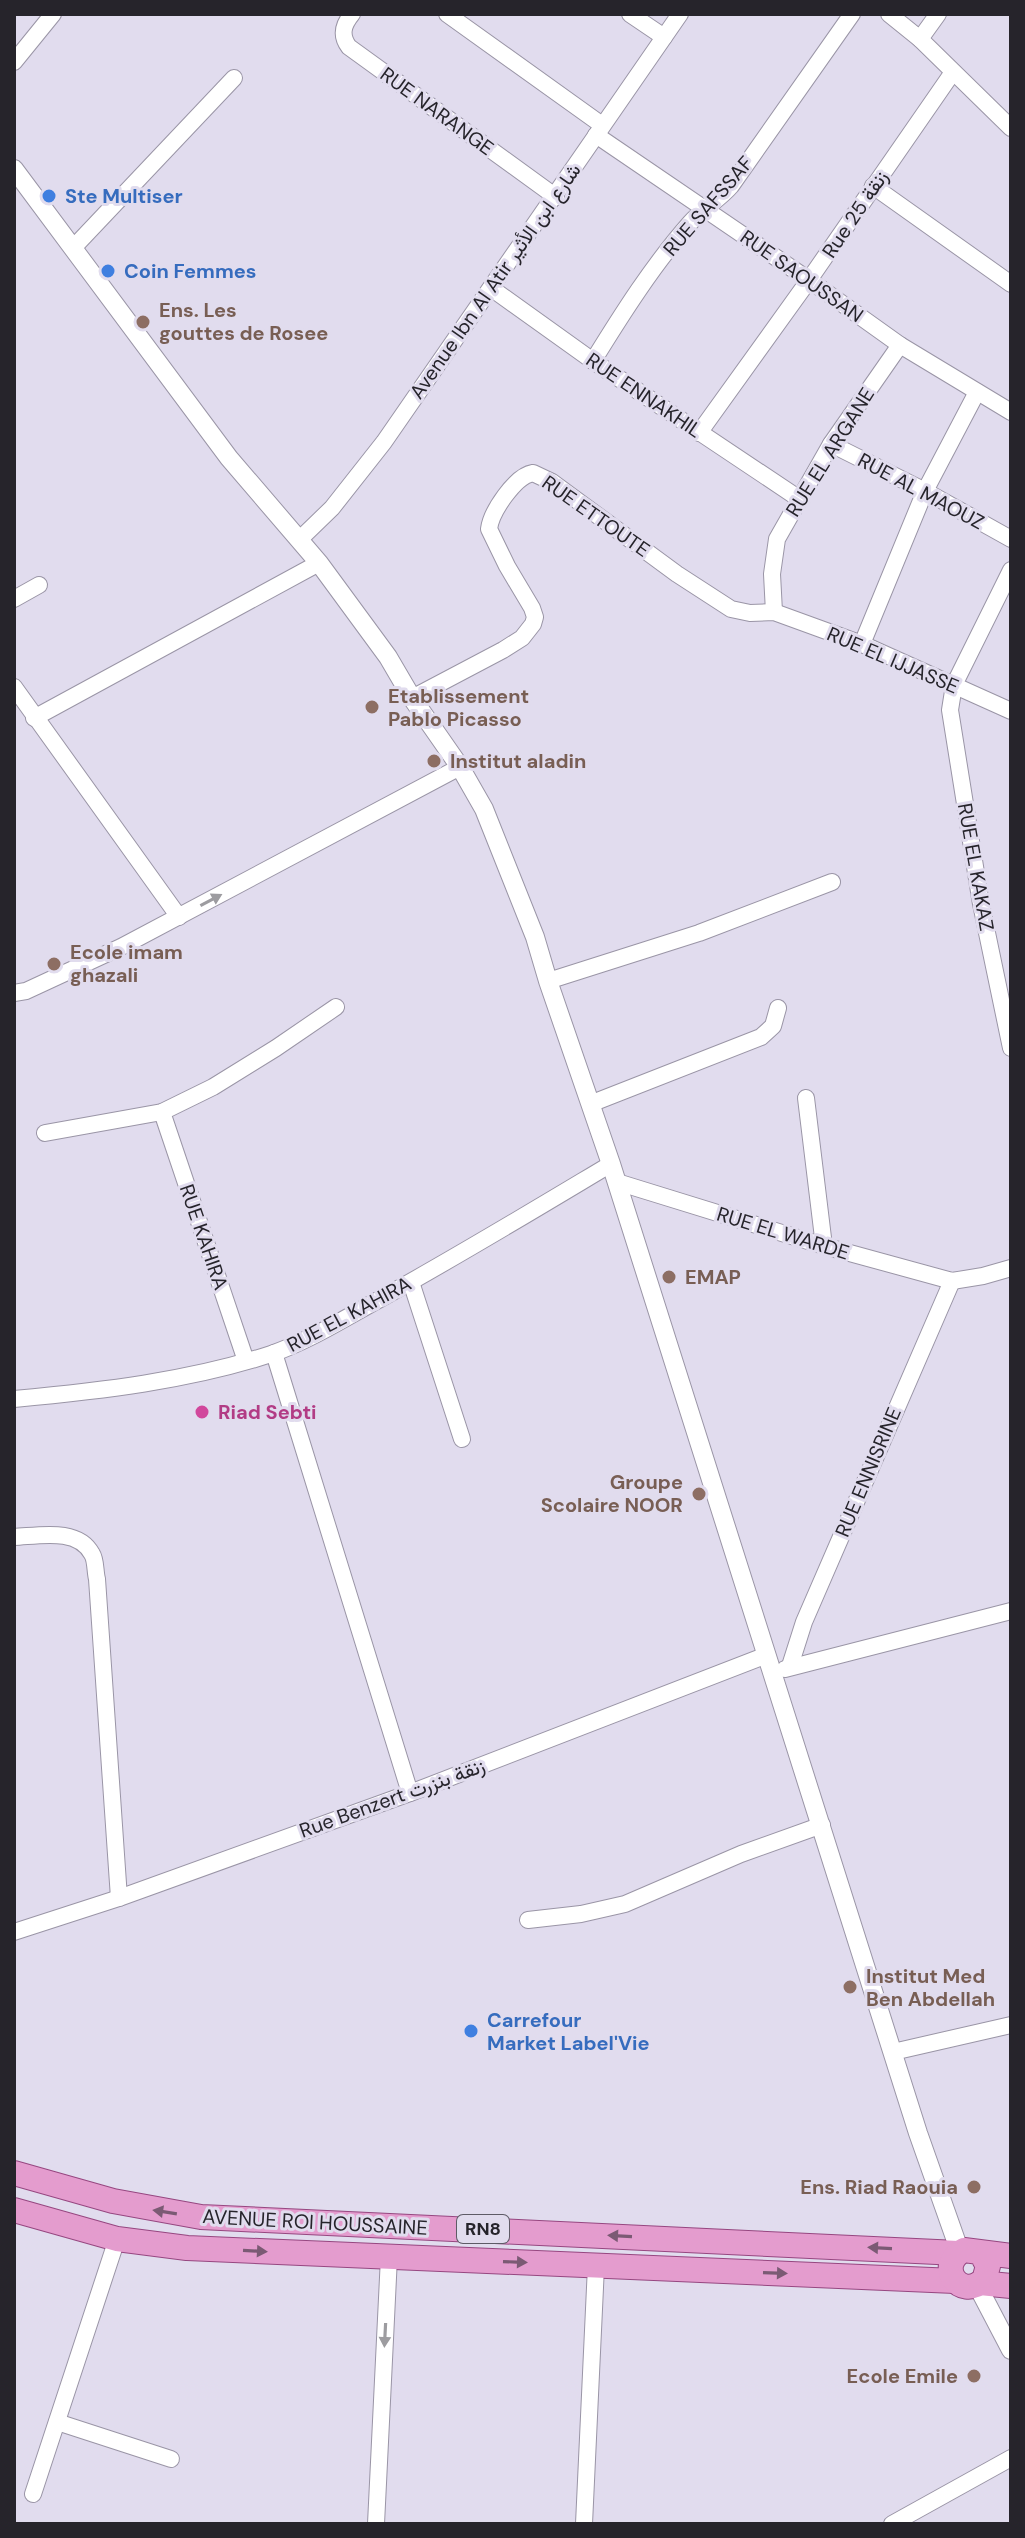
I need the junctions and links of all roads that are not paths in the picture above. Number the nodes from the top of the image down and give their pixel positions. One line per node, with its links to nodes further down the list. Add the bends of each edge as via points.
1 (53, 14): 11 (street)
2 (352, 14): 18 (street, RUE NARANGE, via 343,28 349,47)
3 (447, 14): 15 (street)
4 (630, 14): 9 (street)
5 (680, 14): 9 (street, Avenue Ibn Al Atir شارع ابن الأثير)
6 (852, 14): 19 (street, RUE SAFSSAF, via 731,186)
7 (889, 14): 10 (street)
8 (938, 14): 10 (street)
9 (664, 37): 15 (street, Avenue Ibn Al Atir شارع ابن الأثير)
10 (920, 39): 12 (street)
11 (14, 62)
12 (953, 72): 14 (street); 17 (street, Rue 25 زنقة)
13 (234, 78): 20 (street)
14 (1011, 128)
15 (599, 130): 18 (street, Avenue Ibn Al Atir شارع ابن الأثير); 19 (street, RUE SAOUSSAN)
16 (14, 169): 20 (street)
17 (873, 186): 21 (street, Rue 25 زنقة); 22 (street)
18 (556, 197): 23 (street, Avenue Ibn Al Atir شارع ابن الأثير)
19 (705, 210): 21 (street, RUE SAOUSSAN); 25 (street, RUE SAFSSAF, via 672,245)
20 (74, 247): 32 (street, via 229,458)
21 (809, 280): 24 (street, RUE SAOUSSAN); 28 (street, Rue 25 زنقة)
22 (1011, 284)
23 (491, 288): 25 (street, RUE ENNAKHIL); 32 (street, Avenue Ibn Al Atir شارع ابن الأثير, via 384,442)
24 (900, 345): 26 (street, RUE SAOUSSAN); 29 (street, RUE EL ARGANE)
25 (593, 361): 28 (street, RUE ENNAKHIL)
26 (977, 392): 27 (street, RUE SAOUSSAN); 30 (street)
27 (1011, 412)
28 (699, 433): 31 (street, RUE ENNAKHIL)
29 (831, 444): 30 (street, RUE AL MAOUZ); 31 (street, RUE EL ARGANE)
30 (925, 491): 33 (street, RUE AL MAOUZ); 39 (street)
31 (798, 498): 38 (street, RUE EL ARGANE, via 777,539)
32 (300, 539): 34 (street)
33 (1011, 539)
34 (319, 563): 42 (street); 44 (street)
35 (1011, 570): 40 (street)
36 (39, 585): 37 (street)
37 (14, 599)
38 (774, 612): 39 (street, RUE EL IJJASSE); 42 (street, RUE ETTOUTE, via 731,609 552,482 527,474 494,513 489,529 532,608 533,624 503,650)
39 (862, 644): 40 (street, RUE EL IJJASSE)
40 (954, 685): 43 (street, RUE EL IJJASSE); 52 (street, RUE EL KAKAZ, via 950,710)
41 (14, 687): 44 (street)
42 (412, 698): 45 (street)
43 (1011, 711)
44 (34, 718): 47 (street)
45 (460, 767): 47 (street, one-way to 45); 48 (street, via 513,877)
46 (832, 882): 48 (street, via 699,933)
47 (179, 917): 49 (street)
48 (548, 981): 54 (street)
49 (14, 993)
50 (336, 1007): 55 (street, via 226,1079)
51 (778, 1008): 54 (street, via 773,1026 761,1037)
52 (1011, 1048)
53 (806, 1098): 58 (street)
54 (590, 1104): 57 (street)
55 (162, 1112): 56 (street); 63 (street, RUE KAHIRA)
56 (45, 1133)
57 (614, 1173): 58 (street, RUE EL WARDE); 61 (street, RUE EL KAHIRA); 68 (street)
58 (824, 1246): 60 (street, RUE EL WARDE)
59 (1011, 1268): 60 (street)
60 (952, 1281): 69 (street, RUE ENNISRINE, via 804,1622)
61 (411, 1282): 62 (street, RUE EL KAHIRA); 65 (street)
62 (274, 1353): 63 (street, RUE EL KAHIRA); 71 (street)
63 (246, 1361): 64 (street, RUE EL KAHIRA, via 172,1378)
64 (14, 1399)
65 (462, 1439)
66 (14, 1537): 73 (street, via 60,1535 80,1542 92,1554)
67 (1011, 1611): 69 (street)
68 (767, 1655): 70 (street); 71 (street, Rue Benzert زنقة بنزرت)
69 (790, 1666): 70 (street)
70 (774, 1676): 72 (street)
71 (410, 1793): 73 (street, Rue Benzert زنقة بنزرت)
72 (822, 1825): 74 (street, via 625,1904); 77 (street)
73 (119, 1898): 75 (street, Rue Benzert زنقة بنزرت)
74 (528, 1920)
75 (14, 1932)
76 (1011, 2025): 77 (street)
77 (893, 2052): 81 (street, via 918,2133)
78 (14, 2173): 81 (main road, AVENUE ROI HOUSSAINE / RN8, one-way to 78, via 201,2217 113,2201)
79 (14, 2210): 80 (main road, AVENUE ROI HOUSSAINE / RN8)
80 (117, 2239): 83 (main road, AVENUE ROI HOUSSAINE / RN8, one-way to 83, via 187,2248); 88 (street)
81 (966, 2252): 82 (main road, AVENUE ROI HOUSSAINE / RN8); 85 (main road, via 952,2260 950,2269); 85 (main road, via 988,2266 986,2275)
82 (1011, 2256)
83 (389, 2257): 84 (main road, AVENUE ROI HOUSSAINE / RN8, one-way to 84); 92 (street, one-way to 92)
84 (596, 2266): 85 (main road, AVENUE ROI HOUSSAINE / RN8, one-way to 85); 93 (street)
85 (971, 2283): 86 (main road, AVENUE ROI HOUSSAINE / RN8); 87 (street)
86 (1011, 2286)
87 (1011, 2350)
88 (57, 2422): 90 (street); 91 (street)
89 (1011, 2458): 94 (street)
90 (171, 2459)
91 (33, 2494)
92 (376, 2524)
93 (584, 2524)
94 (892, 2524)

